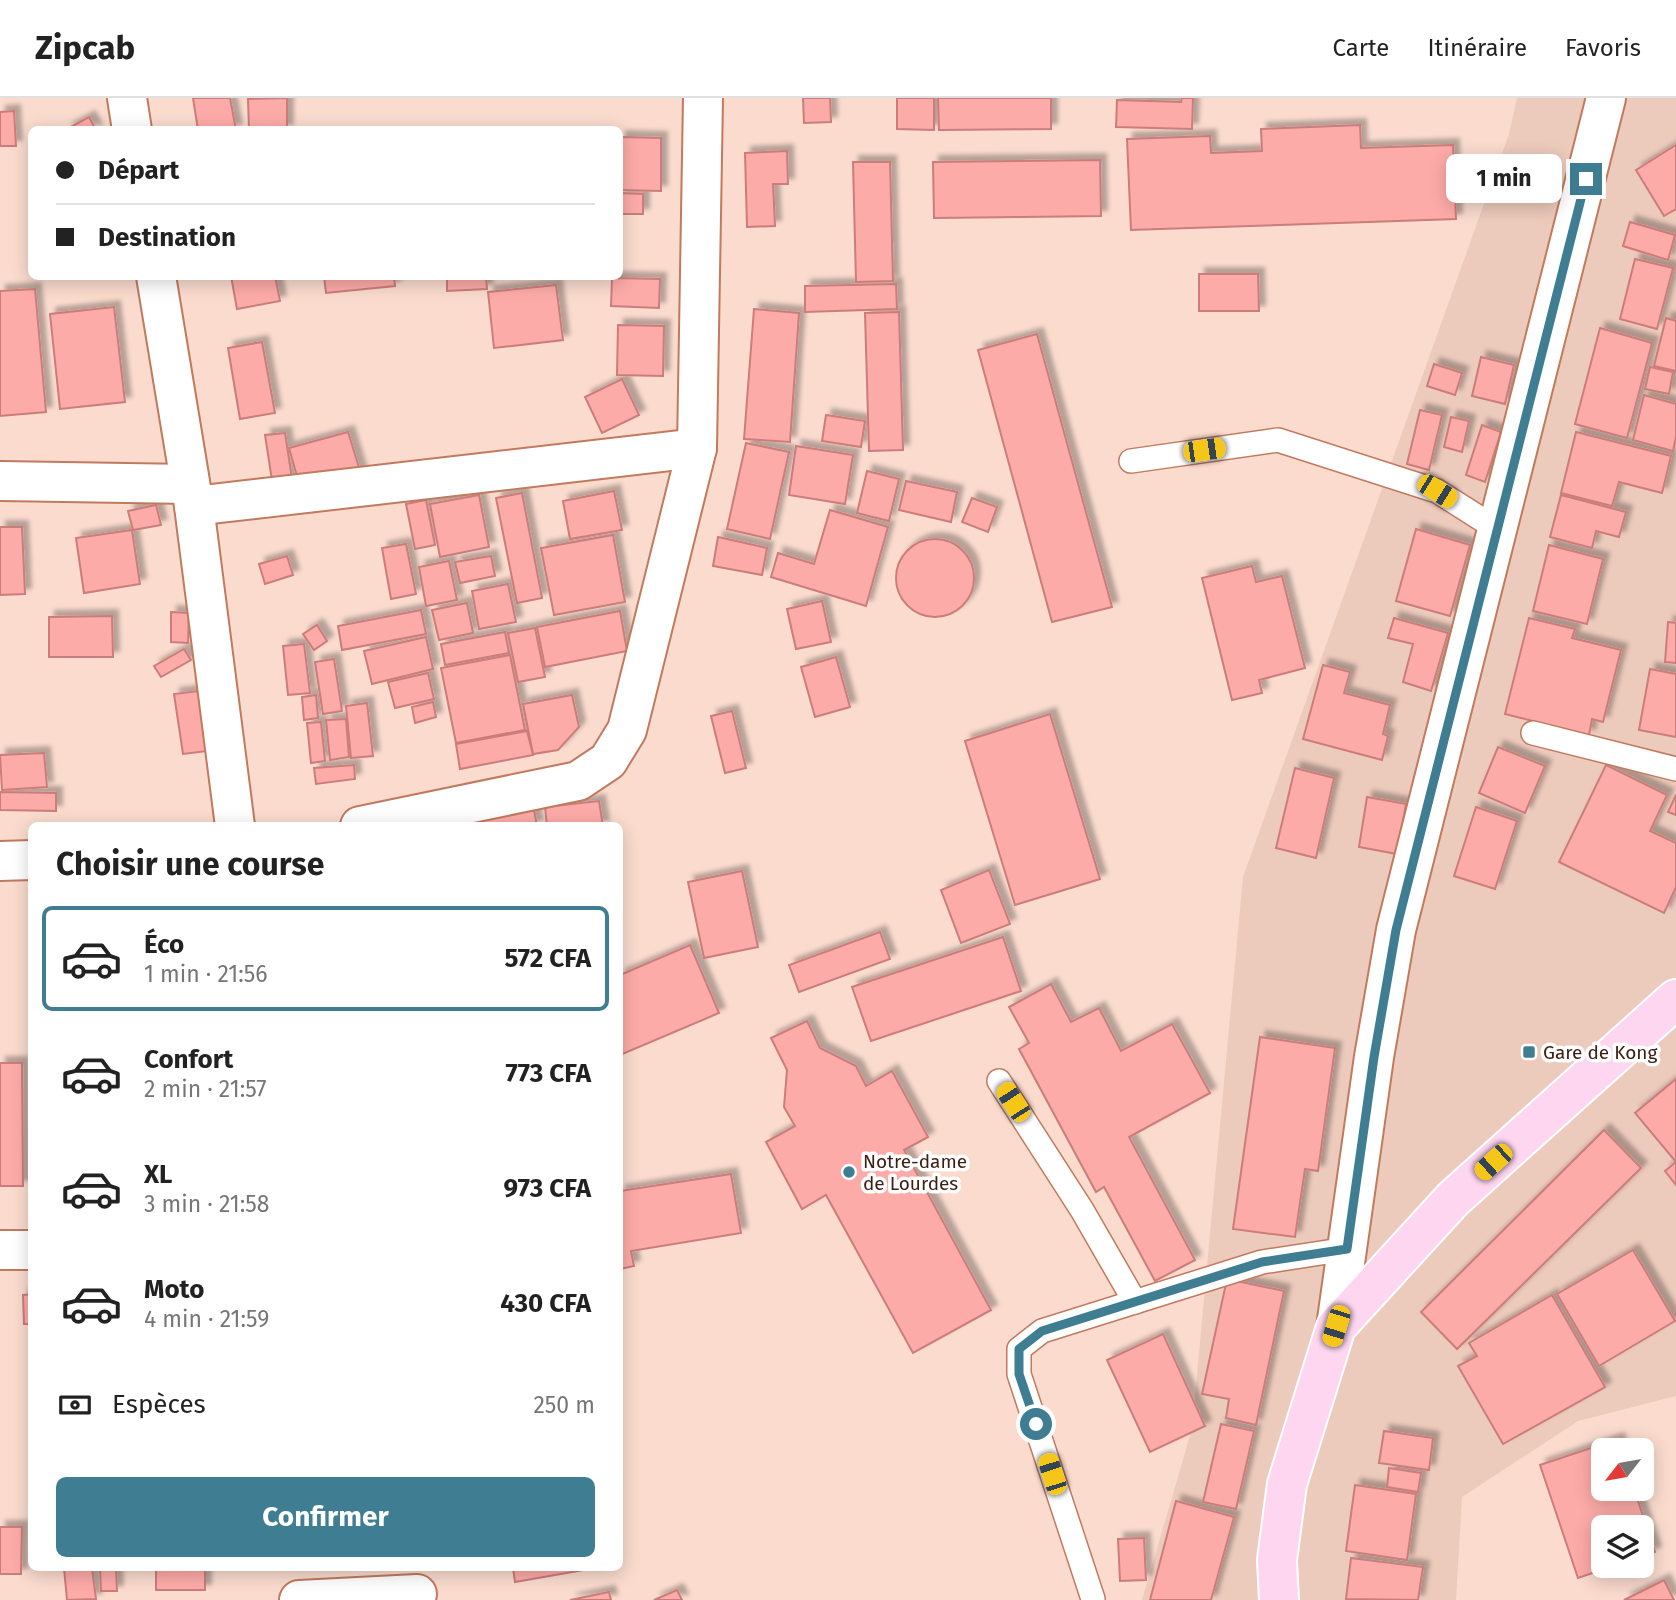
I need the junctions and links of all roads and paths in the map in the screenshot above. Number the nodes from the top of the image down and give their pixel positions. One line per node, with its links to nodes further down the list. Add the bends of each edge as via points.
1 (127, 98): 4 (street)
2 (702, 98): 6 (street)
3 (1606, 98): 10 (street)
4 (131, 126)
5 (157, 280): 9 (street)
6 (697, 447): 9 (street); 14 (street, via 627,730 608,761 578,780)
7 (1131, 461): 10 (lane, via 1278,440 1437,491)
8 (0, 481): 9 (street)
9 (192, 495): 13 (street)
10 (1497, 529): 19 (street, via 1396,930)
11 (1533, 733): 12 (lane)
12 (1676, 769)
13 (234, 822)
14 (379, 822)
15 (28, 860): 16 (street)
16 (0, 861)
17 (1676, 999): 23 (main road, via 1453,1199)
18 (999, 1081): 22 (lane)
19 (1347, 1249): 22 (lane, via 1262,1262); 23 (street)
20 (0, 1250): 21 (street)
21 (28, 1250)
22 (1135, 1302): 25 (lane, via 1042,1331 1019,1349 1019,1374)
23 (1336, 1326): 27 (main road, via 1287,1484 1276,1560)
24 (416, 1587): 26 (street)
25 (1093, 1599)
26 (299, 1600)
27 (1279, 1600)

